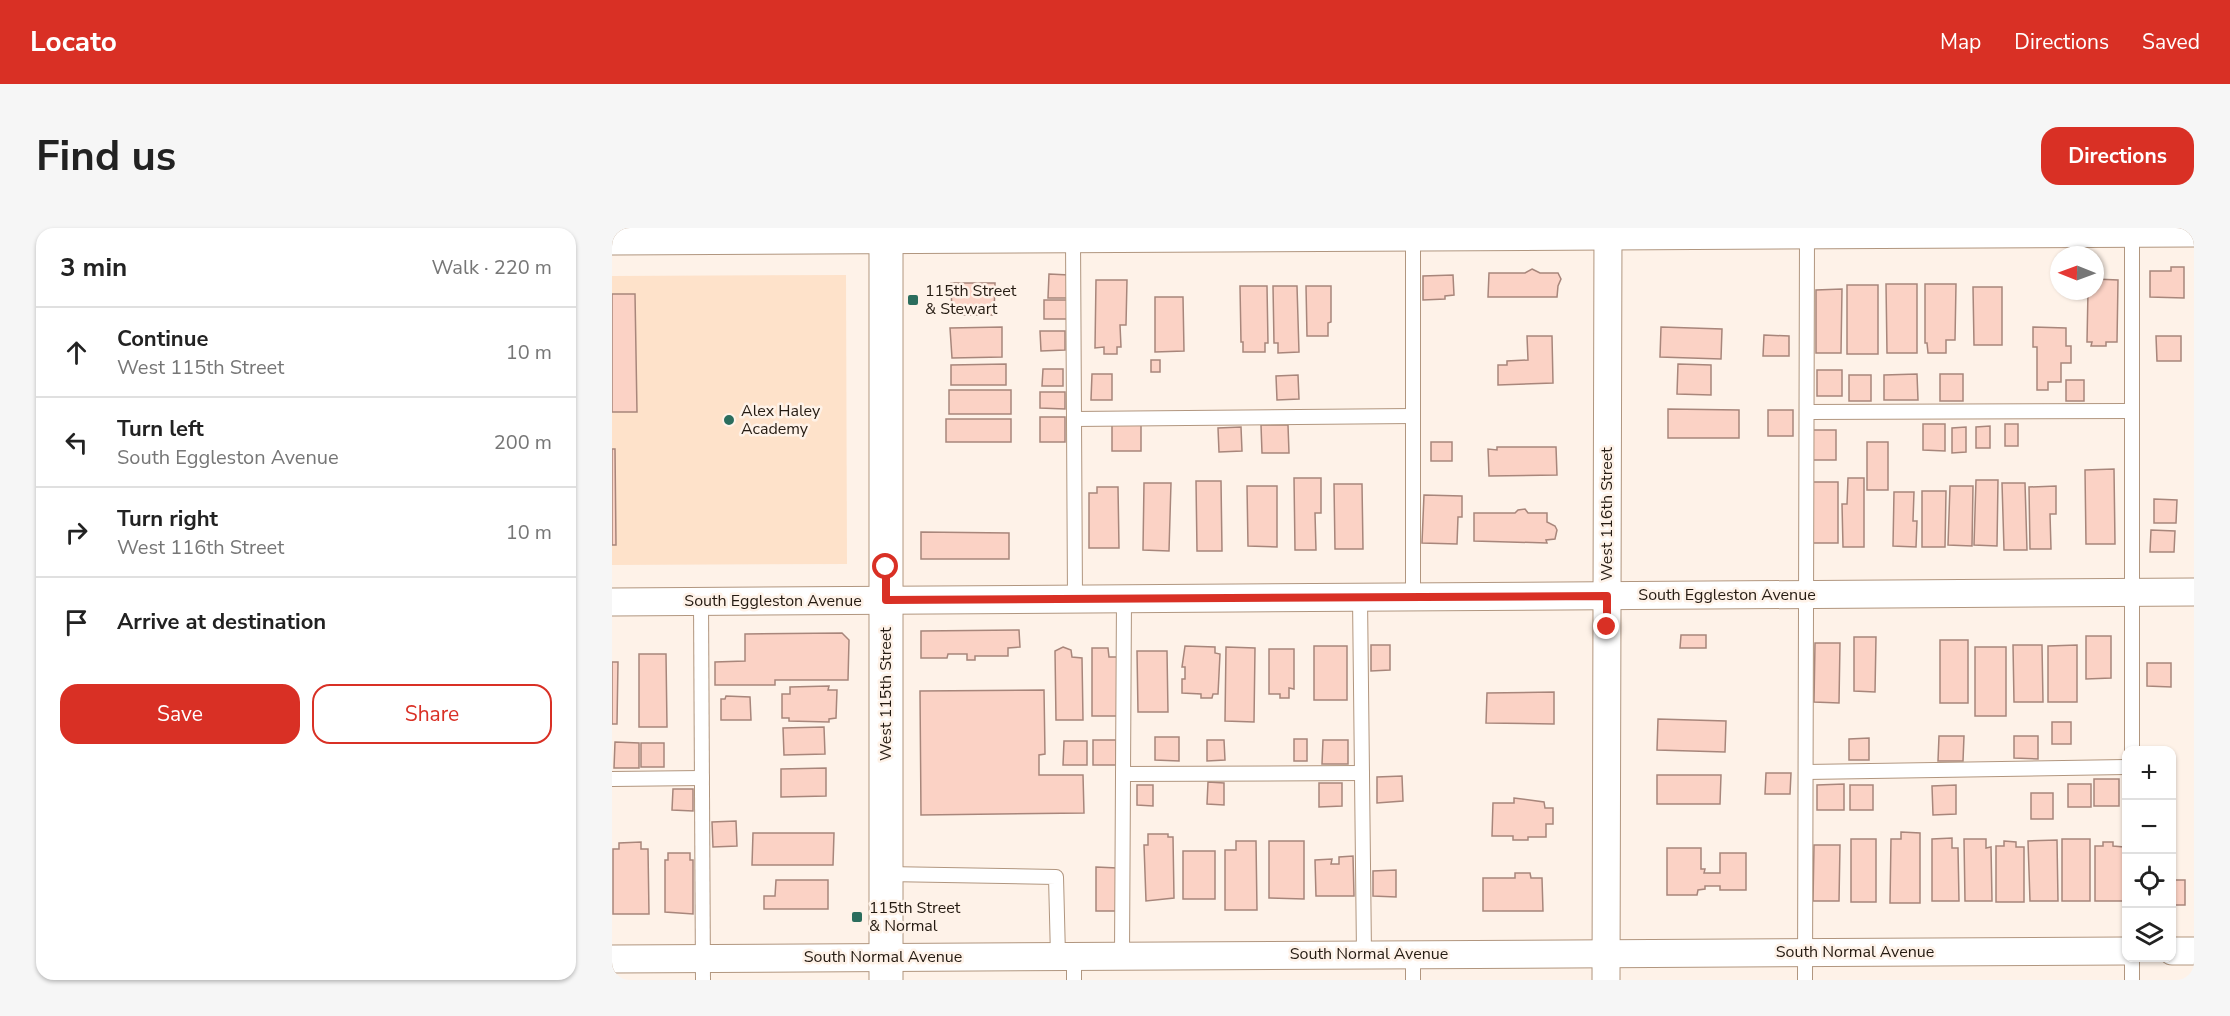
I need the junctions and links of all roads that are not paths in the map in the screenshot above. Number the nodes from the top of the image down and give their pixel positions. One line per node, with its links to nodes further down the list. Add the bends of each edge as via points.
1 (2145, 231): 4 (street); 5 (street); 10 (lane)
2 (1608, 232): 4 (street); 7 (street); 17 (street, West 116th Street)
3 (886, 233): 6 (street); 8 (street); 22 (street, West 115th Street)
4 (1797, 233): 11 (lane)
5 (2194, 233)
6 (703, 234): 9 (street)
7 (1420, 234): 8 (street); 12 (lane)
8 (1066, 235): 13 (lane)
9 (612, 240)
10 (2132, 411): 11 (lane); 14 (lane)
11 (1807, 412): 16 (lane)
12 (1413, 416): 13 (lane); 19 (lane)
13 (1074, 419): 21 (lane)
14 (2132, 592): 15 (street, South Eggleston Avenue); 16 (street, South Eggleston Avenue); 25 (lane)
15 (2194, 592)
16 (1806, 594): 17 (street, South Eggleston Avenue); 27 (lane)
17 (1607, 596): 19 (street, South Eggleston Avenue); 37 (street, West 116th Street)
18 (1360, 597): 19 (street, South Eggleston Avenue); 20 (street, South Eggleston Avenue); 28 (lane)
19 (1413, 597)
20 (1124, 598): 21 (street, South Eggleston Avenue); 29 (lane)
21 (1075, 599): 22 (street, South Eggleston Avenue)
22 (886, 600): 23 (street, South Eggleston Avenue); 32 (street, West 115th Street)
23 (702, 601): 24 (street, South Eggleston Avenue); 30 (lane)
24 (612, 602)
25 (2132, 746)
26 (2122, 767): 27 (lane)
27 (1806, 772): 36 (lane)
28 (1362, 773): 29 (lane); 38 (lane)
29 (1123, 774): 39 (lane)
30 (702, 778): 31 (lane); 45 (lane)
31 (612, 779)
32 (886, 874): 42 (lane, via 1056,877); 44 (street, West 115th Street)
33 (2122, 951): 36 (street, South Normal Avenue)
34 (2176, 951): 35 (street)
35 (2194, 951)
36 (1805, 952): 37 (street, South Normal Avenue); 47 (lane)
37 (1606, 953): 43 (street, South Normal Avenue); 46 (street, West 116th Street)
38 (1364, 954): 39 (street, South Normal Avenue); 43 (street, South Normal Avenue)
39 (1122, 956): 42 (street, South Normal Avenue)
40 (612, 959): 45 (street, South Normal Avenue)
41 (2132, 962): 48 (lane)
42 (1069, 964): 44 (street, South Normal Avenue)
43 (1413, 967)
44 (886, 968): 45 (street, South Normal Avenue)
45 (703, 969)
46 (1606, 980)
47 (1805, 980)
48 (2132, 980)

